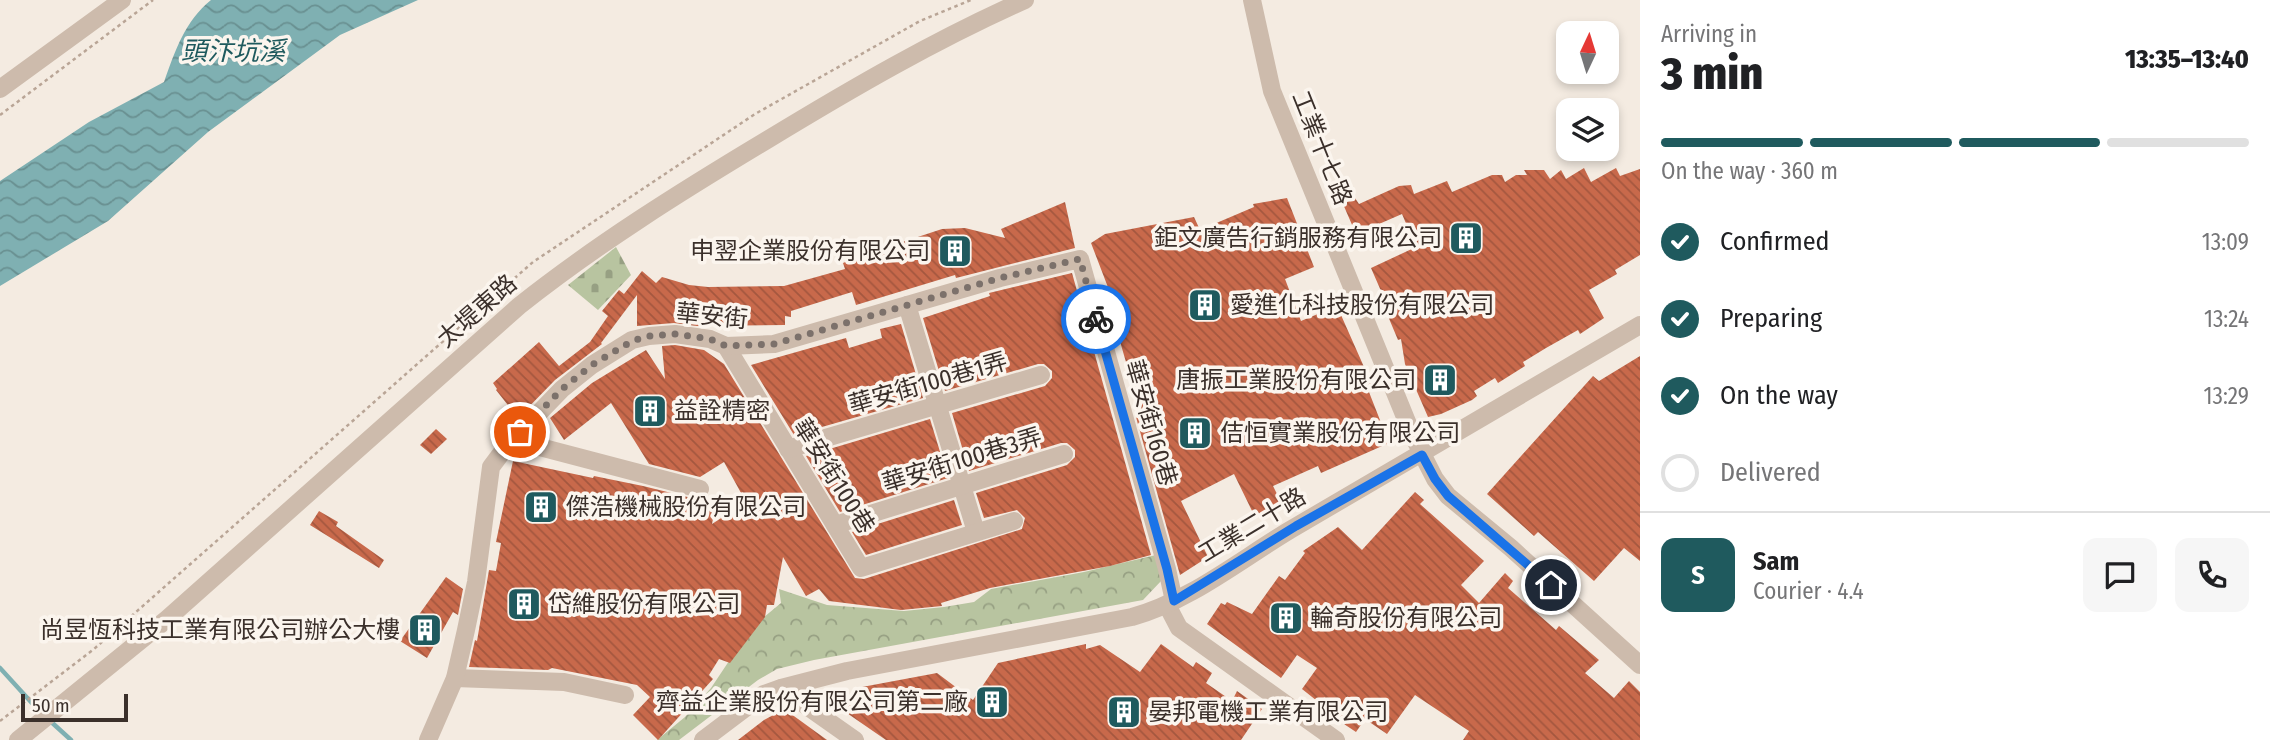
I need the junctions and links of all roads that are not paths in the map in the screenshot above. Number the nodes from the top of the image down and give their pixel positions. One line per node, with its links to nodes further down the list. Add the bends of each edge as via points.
1 (122, 0): 4 (street)
2 (1025, 0): 25 (street, 太堤東路, via 940,39 858,85 698,181 564,270 167,619)
3 (1252, 0): 14 (street, 工業十七路, via 1272,91)
4 (0, 89)
5 (1080, 259): 6 (street, 華安街); 20 (street, 華安街160巷, via 1167,569)
6 (907, 305): 8 (street, 華安街, via 774,344); 10 (street)
7 (1640, 325): 14 (street, 工業二十路)
8 (726, 346): 11 (street, 華安街, via 675,334 632,341 562,389); 12 (street, 華安街100巷)
9 (1041, 375): 10 (street, 華安街100巷1弄)
10 (938, 405): 12 (street, 華安街100巷1弄); 15 (street)
11 (520, 432): 16 (street, via 536,446); 22 (street, 華安街, via 491,467 476,582)
12 (788, 449): 18 (street, 華安街100巷)
13 (1064, 454): 15 (street, 華安街100巷3弄)
14 (1422, 455): 20 (street, 工業二十路); 21 (street, 工業十七路, via 1448,496)
15 (963, 485): 18 (street, 華安街100巷3弄); 19 (street)
16 (700, 489)
17 (1014, 521): 19 (street, 華安街100巷)
18 (835, 525): 19 (street, 華安街100巷, via 861,568)
19 (976, 532)
20 (1171, 603): 23 (street, 工業二十路, via 1132,617 846,671); 29 (street, via 1178,628)
21 (1640, 665)
22 (454, 678): 24 (street, via 564,682); 26 (street, 華安街)
23 (781, 688): 27 (street, 工業二十路, via 764,694); 28 (street)
24 (625, 695)
25 (19, 740)
26 (428, 740)
27 (703, 740)
28 (855, 740)
29 (1336, 740)

